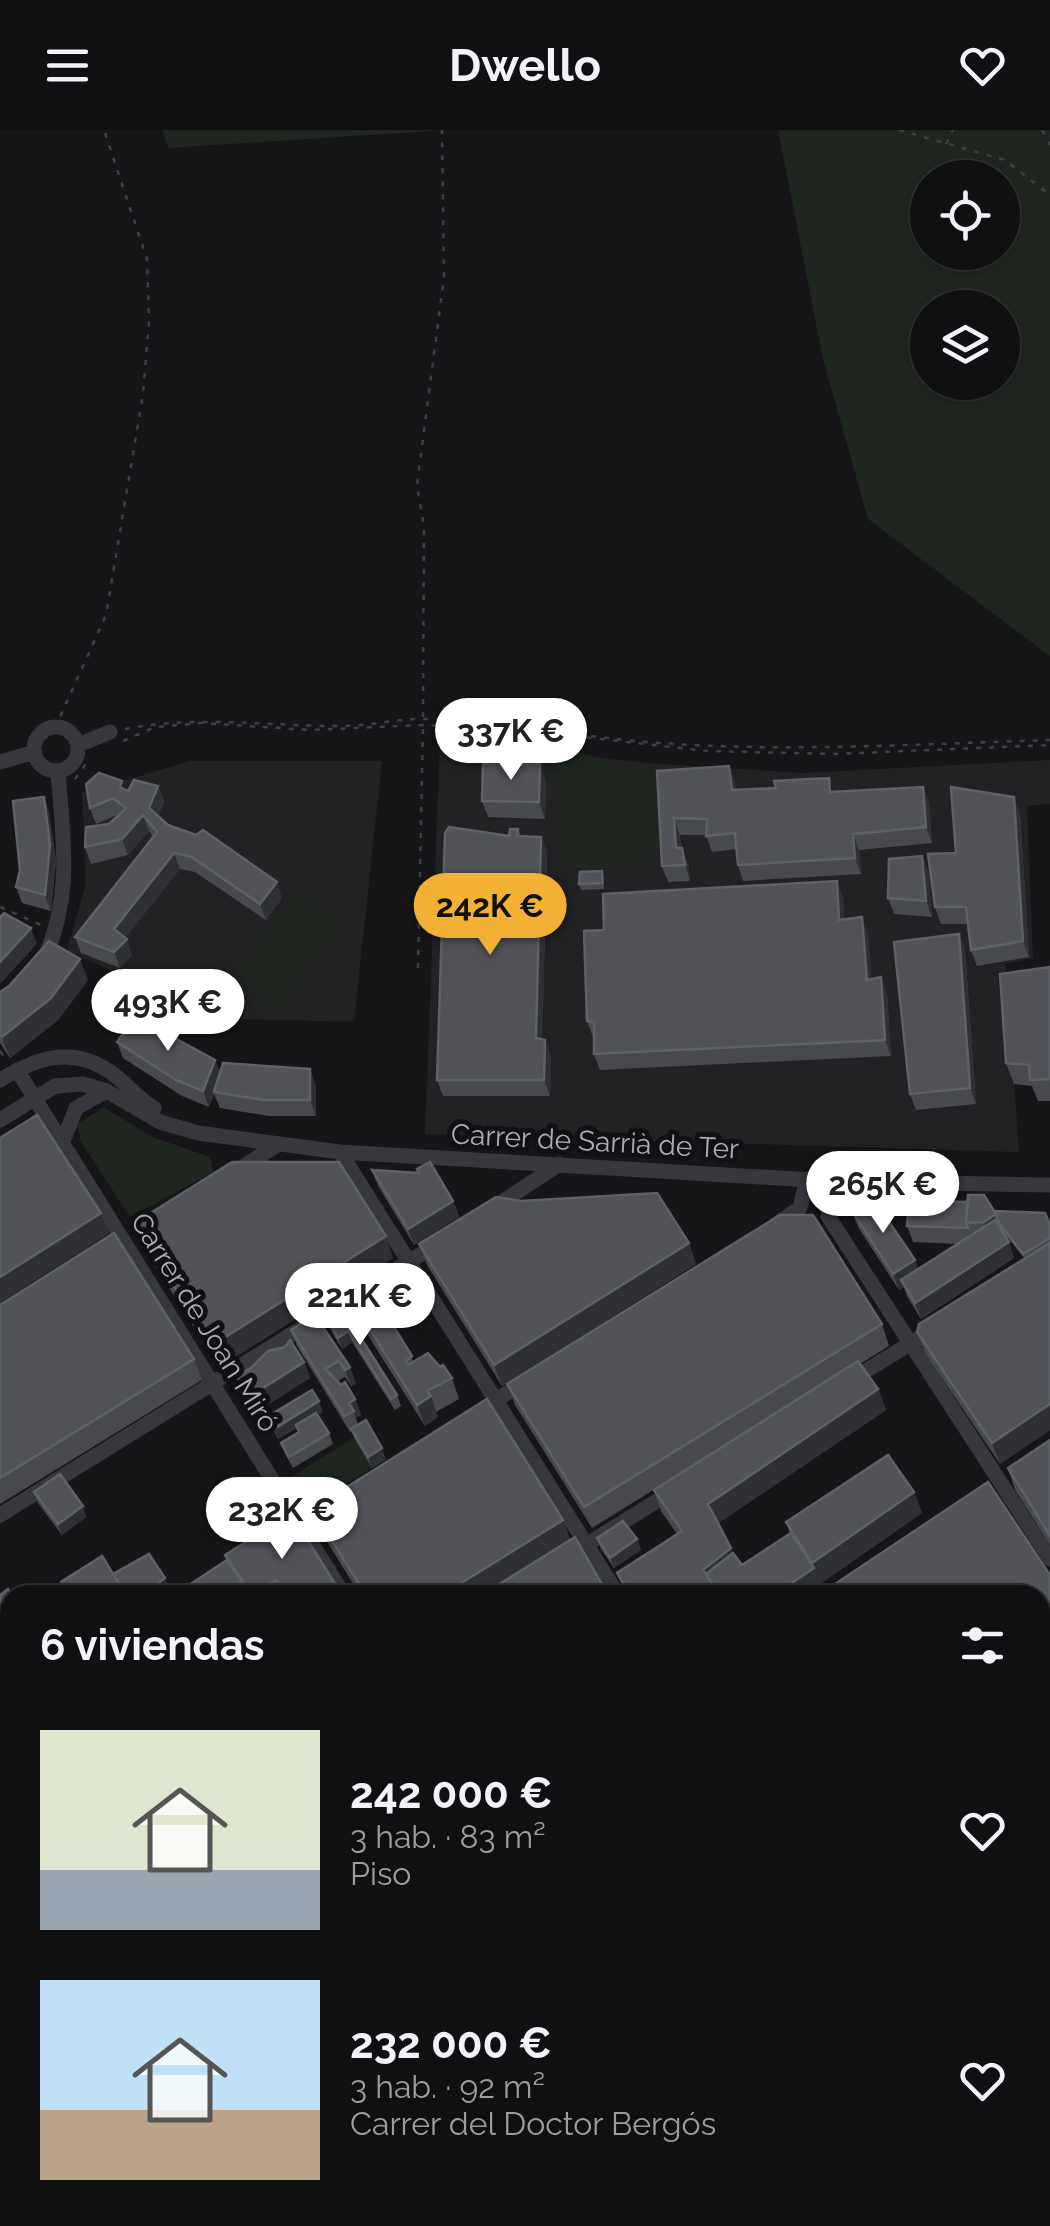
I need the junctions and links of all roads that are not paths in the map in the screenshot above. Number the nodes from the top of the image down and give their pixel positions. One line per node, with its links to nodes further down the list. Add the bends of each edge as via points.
1 (116, 737): 2 (street)
2 (78, 745): 3 (street, via 72,734 54,728 37,738); 5 (street)
3 (35, 752): 4 (street); 5 (street)
4 (0, 762)
5 (58, 776): 6 (street, via 67,872 56,931)
6 (32, 974)
7 (19, 1074): 8 (street, Carrer de Sarrià de Ter); 10 (street, Carrer de Joan Miró); 12 (street, Carrer de Sarrià de Ter, via 41,1058 72,1057 104,1068 143,1102)
8 (0, 1080)
9 (106, 1091): 10 (street, Carrer de Sarrià de Ter, via 54,1086); 12 (street, Carrer de Sarrià de Ter, via 160,1122); 13 (street, via 76,1108)
10 (32, 1100): 11 (street, Carrer de Sarrià de Ter); 13 (street, Carrer de Joan Miró)
11 (0, 1120)
12 (198, 1133): 14 (street, Carrer de Sarrià de Ter)
13 (62, 1144): 23 (street, Carrer de Joan Miró)
14 (278, 1144): 15 (street, Carrer de Sarrià de Ter); 19 (street)
15 (340, 1152): 16 (street, Carrer de Sarrià de Ter); 26 (street)
16 (561, 1164): 17 (street, Carrer de Sarrià de Ter); 21 (street)
17 (807, 1180): 18 (street, Carrer de Sarrià de Ter); 24 (street, via 800,1208)
18 (828, 1181): 20 (street, Carrer de Sarrià de Ter); 28 (street, via 828,1216)
19 (216, 1184)
20 (1050, 1184)
21 (471, 1222)
22 (456, 1232): 26 (street)
23 (132, 1237): 25 (street); 30 (street, Carrer de Joan Miró)
24 (755, 1237)
25 (110, 1251)
26 (411, 1261): 30 (street); 32 (street)
27 (950, 1320): 28 (street)
28 (912, 1342): 31 (street); 35 (street)
29 (544, 1370): 32 (street)
30 (212, 1382): 39 (street); 40 (street, Carrer de Joan Miró)
31 (829, 1394)
32 (496, 1400): 33 (street); 41 (street)
33 (464, 1421)
34 (1018, 1471): 35 (street)
35 (1002, 1481): 37 (street); 43 (street)
36 (680, 1486): 41 (street)
37 (987, 1492)
38 (350, 1494): 40 (street)
39 (0, 1515)
40 (302, 1525): 42 (street); 45 (street, Carrer de Joan Miró)
41 (588, 1544): 44 (street); 46 (street)
42 (270, 1545)
43 (1050, 1559)
44 (555, 1564)
45 (338, 1585)
46 (612, 1585)

